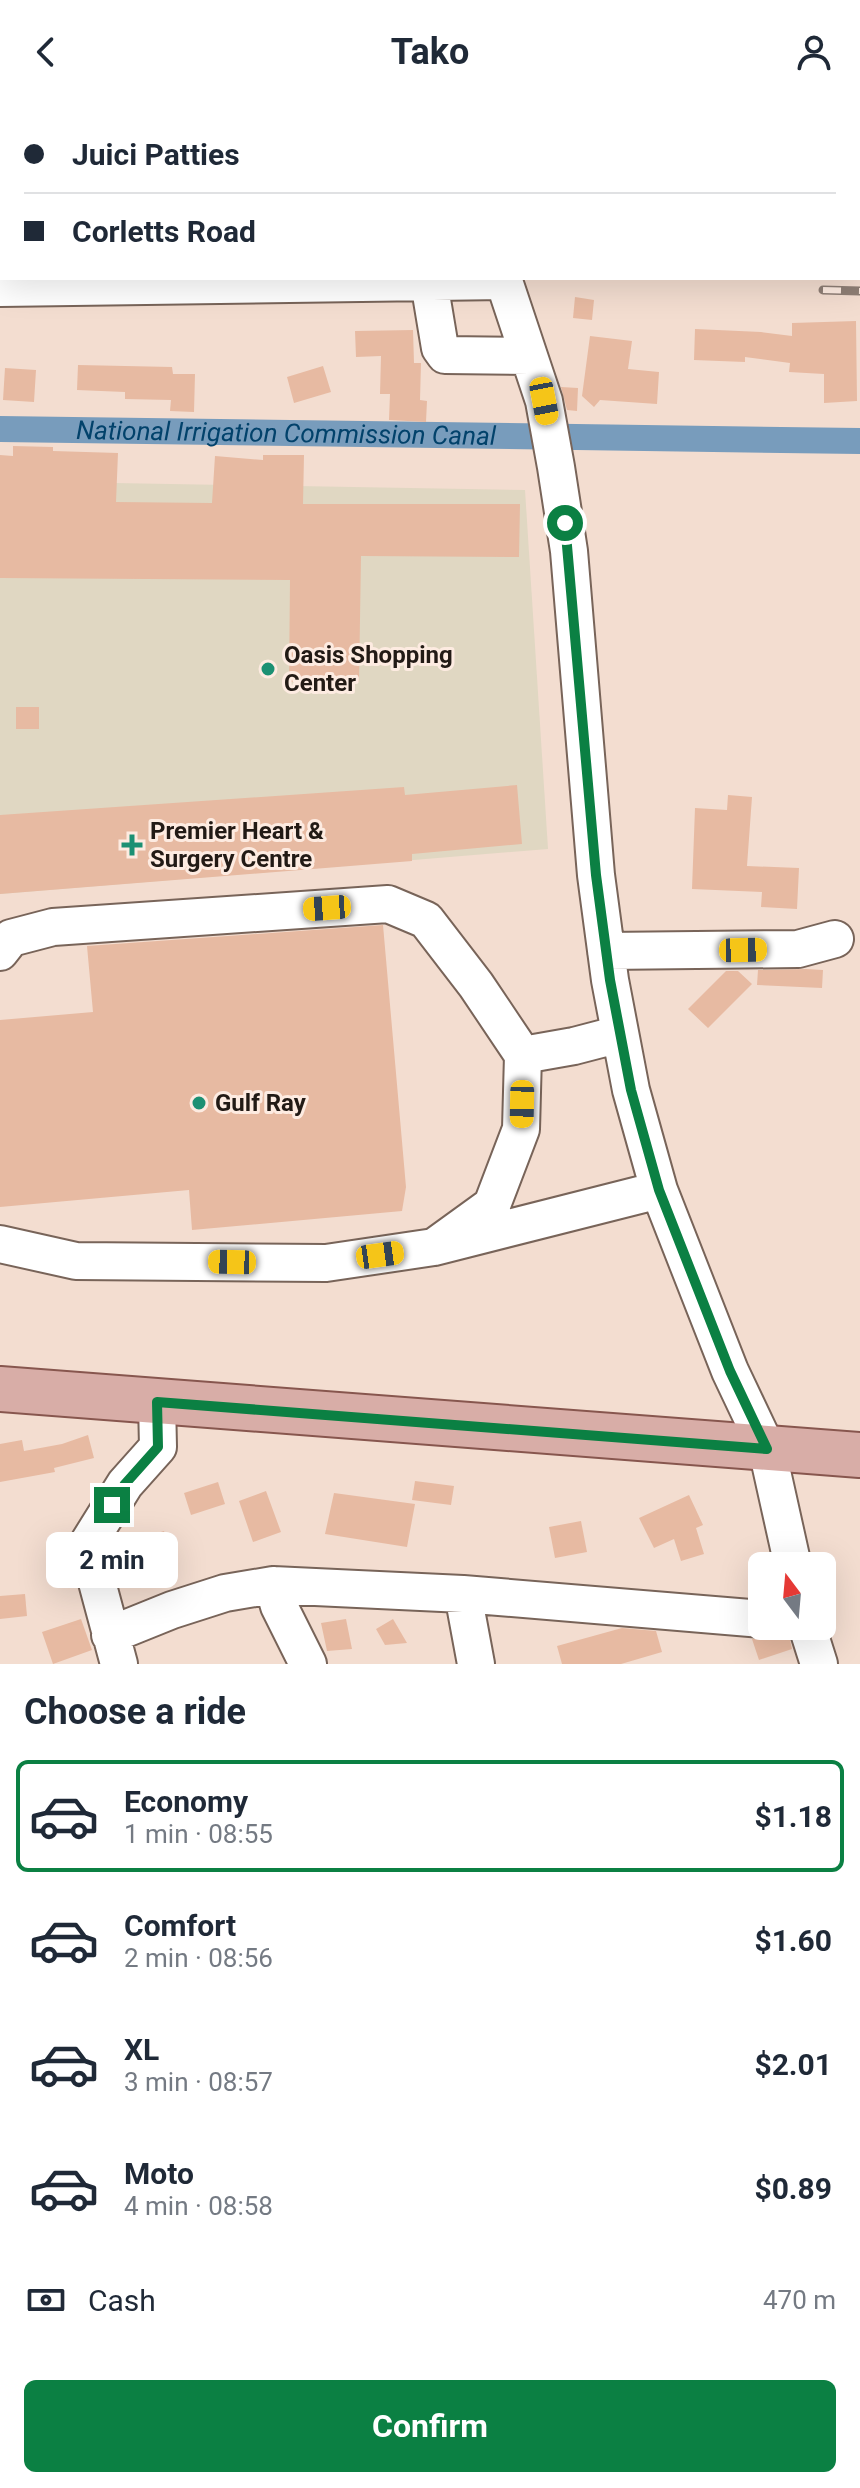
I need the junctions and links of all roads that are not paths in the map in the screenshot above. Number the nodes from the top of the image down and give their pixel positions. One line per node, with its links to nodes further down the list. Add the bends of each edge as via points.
1 (504, 280): 2 (street); 4 (street)
2 (429, 282): 3 (street); 4 (street, via 445,355)
3 (0, 288)
4 (529, 356): 6 (street, via 544,401 569,551)
5 (835, 939): 6 (street, via 798,949)
6 (606, 951): 8 (street)
7 (0, 952): 9 (street, via 11,938 53,927 388,904 426,920)
8 (620, 1034): 9 (street); 10 (street)
9 (523, 1055): 12 (street, via 521,1129 492,1205)
10 (659, 1190): 12 (street); 15 (street, via 730,1371)
11 (0, 1244): 12 (street, via 76,1261 326,1263)
12 (434, 1247)
13 (0, 1389): 14 (main road)
14 (157, 1402): 15 (main road); 22 (street, via 158,1447 125,1484 87,1545)
15 (767, 1449): 16 (main road); 17 (street)
16 (860, 1455)
17 (790, 1552)
18 (273, 1585): 19 (street); 22 (street, via 225,1593); 23 (street)
19 (463, 1594): 20 (street); 24 (street)
20 (748, 1618)
21 (811, 1640): 25 (street)
22 (114, 1650)
23 (308, 1664)
24 (476, 1664)
25 (819, 1664)

